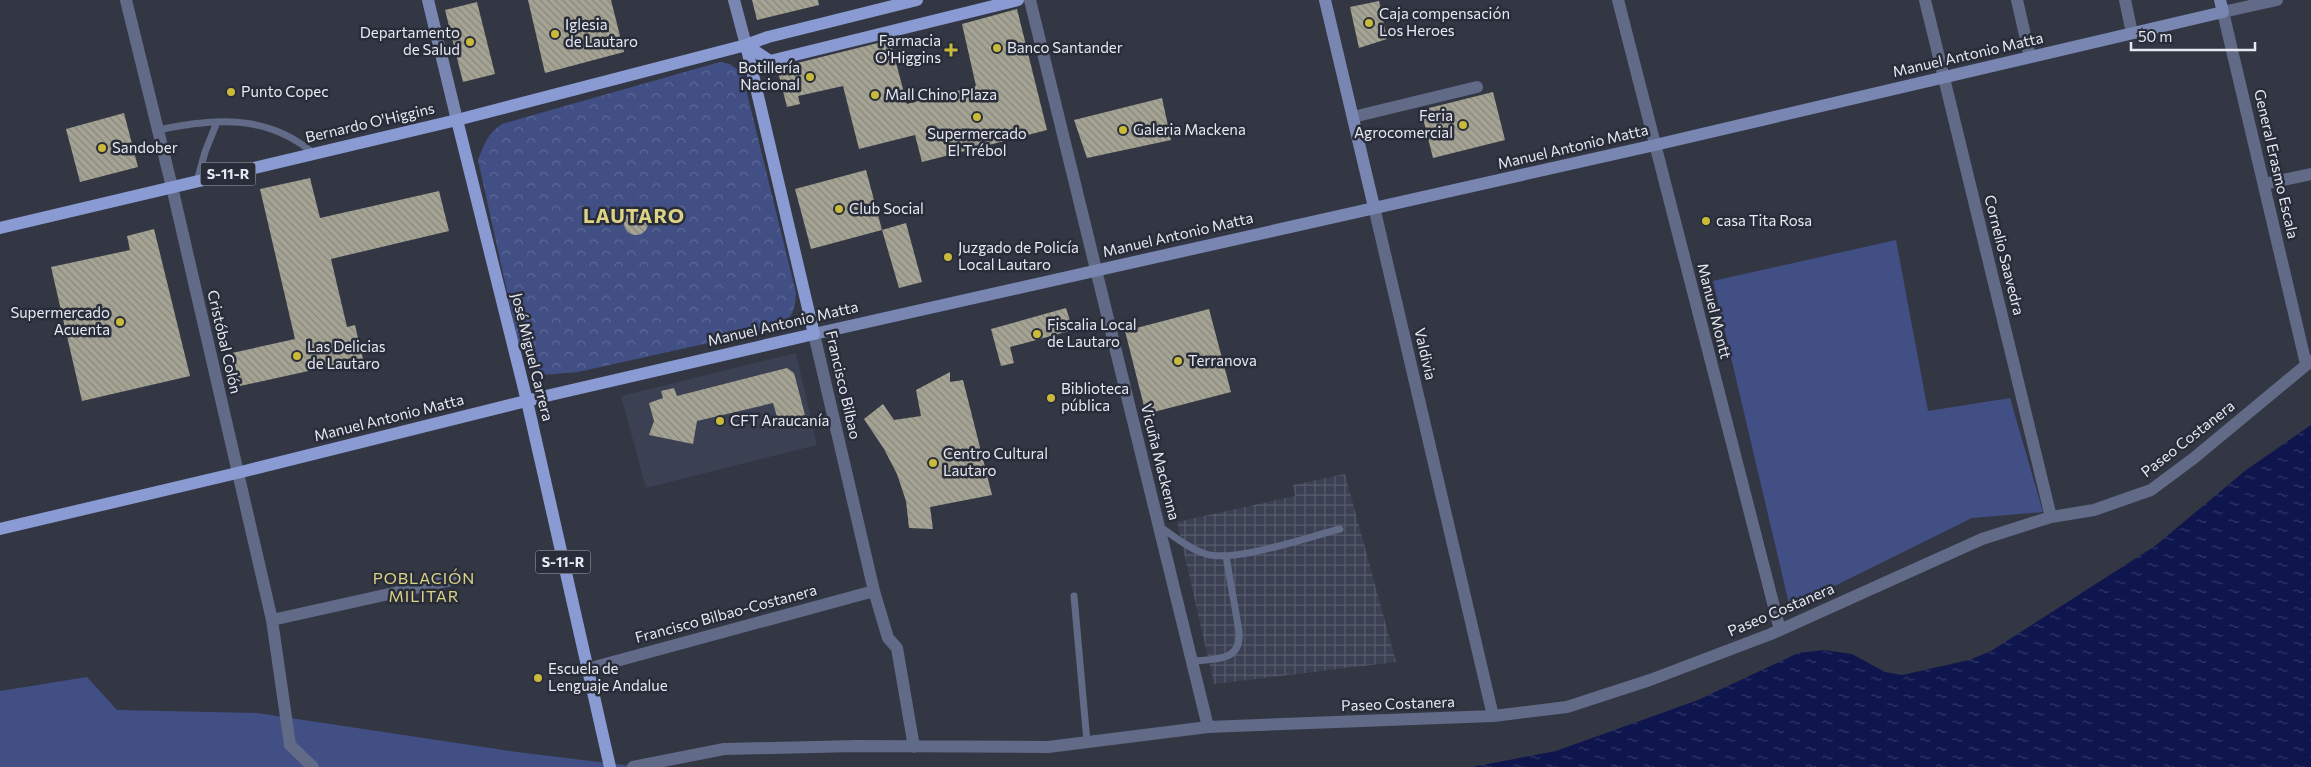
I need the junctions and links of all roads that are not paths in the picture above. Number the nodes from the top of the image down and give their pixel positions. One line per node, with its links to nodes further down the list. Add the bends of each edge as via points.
1 (126, 0): 22 (street, Cristóbal Colón)
2 (428, 0): 20 (street, José Miguel Carrera)
3 (734, 0): 15 (street, Francisco Bilbao)
4 (917, 0): 15 (main road, Bernardo O'Higgins)
5 (1018, 0): 15 (main road, via 770,60)
6 (1030, 0): 31 (street, Vicuña Mackenna)
7 (1325, 0): 19 (street, Valdivia)
8 (1618, 0): 23 (street, Manuel Montt)
9 (1925, 0): 17 (street, Cornelio Saavedra)
10 (2017, 0): 16 (street)
11 (2125, 0): 14 (street)
12 (2277, 0): 13 (street, Manuel Antonio Matta)
13 (2221, 6): 14 (street, Manuel Antonio Matta); 27 (street, General Erasmo Escala)
14 (2132, 33): 16 (street, Manuel Antonio Matta)
15 (746, 45): 20 (main road, Bernardo O'Higgins); 32 (main road, Francisco Bilbao)
16 (2030, 57): 17 (street, Manuel Antonio Matta)
17 (1944, 77): 23 (street, Manuel Antonio Matta); 36 (street, Cornelio Saavedra)
18 (1477, 87): 19 (street)
19 (1353, 117): 29 (street, Valdivia)
20 (457, 120): 24 (main road, Bernardo O'Higgins / S-11-R); 34 (main road, José Miguel Carrera / S-11-R)
21 (217, 122): 22 (lane); 24 (lane, via 263,126 290,136); 26 (lane, via 204,152)
22 (158, 130): 28 (street, Cristóbal Colón)
23 (1655, 145): 29 (street, Manuel Antonio Matta); 45 (street, Manuel Montt)
24 (313, 153): 26 (main road, Bernardo O'Higgins / S-11-R)
25 (2311, 174): 27 (street)
26 (197, 181): 28 (main road, Bernardo O'Higgins / S-11-R)
27 (2264, 184): 33 (street, General Erasmo Escala)
28 (172, 187): 30 (main road, Bernardo O'Higgins / S-11-R); 35 (street, Cristóbal Colón)
29 (1374, 208): 31 (street, Manuel Antonio Matta); 48 (street, Valdivia)
30 (0, 228)
31 (1096, 270): 32 (street, Manuel Antonio Matta); 37 (street, Vicuña Mackenna)
32 (814, 334): 34 (main road, Manuel Antonio Matta); 42 (street, Francisco Bilbao)
33 (2309, 363): 36 (street, Paseo Costanera, via 2152,490 2094,510)
34 (527, 401): 35 (main road, Manuel Antonio Matta); 47 (main road, José Miguel Carrera / S-11-R)
35 (237, 473): 38 (main road, Manuel Antonio Matta); 44 (street, Cristóbal Colón)
36 (2051, 517): 45 (street, Paseo Costanera, via 1982,539)
37 (1160, 527): 40 (lane, via 1196,551 1216,557); 46 (street, Vicuña Mackenna)
38 (0, 529)
39 (1340, 529): 40 (lane)
40 (1226, 556): 46 (lane, via 1239,642 1234,652 1224,658)
41 (461, 578): 44 (street)
42 (874, 591): 47 (street, Francisco Bilbao-Costanera); 51 (street, Francisco Bilbao, via 888,638 897,648)
43 (1074, 596): 50 (lane)
44 (272, 620): 52 (street, Cristóbal Colón, via 290,745)
45 (1780, 630): 48 (street, Paseo Costanera, via 1650,680 1567,707)
46 (1192, 661): 49 (street, Vicuña Mackenna)
47 (587, 668): 53 (main road, José Miguel Carrera / S-11-R)
48 (1493, 716): 49 (street, Paseo Costanera)
49 (1208, 727): 50 (street, Paseo Costanera)
50 (1087, 742): 51 (street, Paseo Costanera, via 1048,747)
51 (914, 747): 54 (street, Paseo Costanera, via 724,749)
52 (308, 766)
53 (610, 767)
54 (632, 767)

